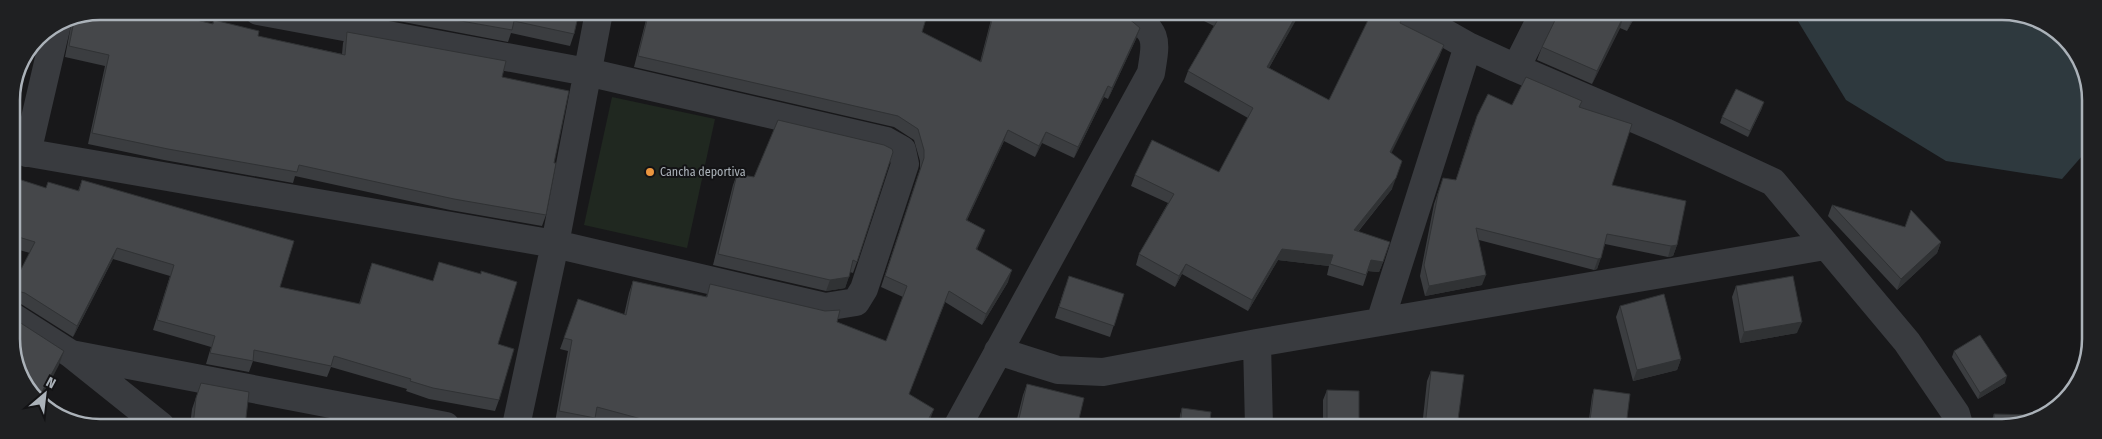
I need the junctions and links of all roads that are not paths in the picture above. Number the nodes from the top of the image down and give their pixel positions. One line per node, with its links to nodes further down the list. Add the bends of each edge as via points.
1 (307, 20): 9 (street)
2 (597, 20): 9 (street)
3 (1139, 20): 17 (street, via 1148,26 1156,45 1151,73)
4 (1422, 20): 7 (street)
5 (1540, 20): 8 (street)
6 (54, 34): 10 (street)
7 (1468, 46): 8 (street); 15 (street)
8 (1516, 68): 13 (street, via 1773,182)
9 (587, 72): 12 (street); 12 (street, via 886,141 902,150 905,164 864,289 856,302 842,306 825,307)
10 (20, 148)
11 (20, 151): 12 (street)
12 (555, 244): 21 (street)
13 (1825, 246): 15 (street); 24 (street, via 1906,342)
14 (20, 321): 18 (street)
15 (1380, 322): 16 (street)
16 (1257, 343): 17 (street, via 1103,372 1058,370); 23 (street)
17 (998, 351): 22 (street)
18 (71, 354): 19 (street); 20 (street)
19 (152, 419)
20 (410, 419)
21 (518, 419)
22 (960, 419)
23 (1258, 419)
24 (1957, 419)

